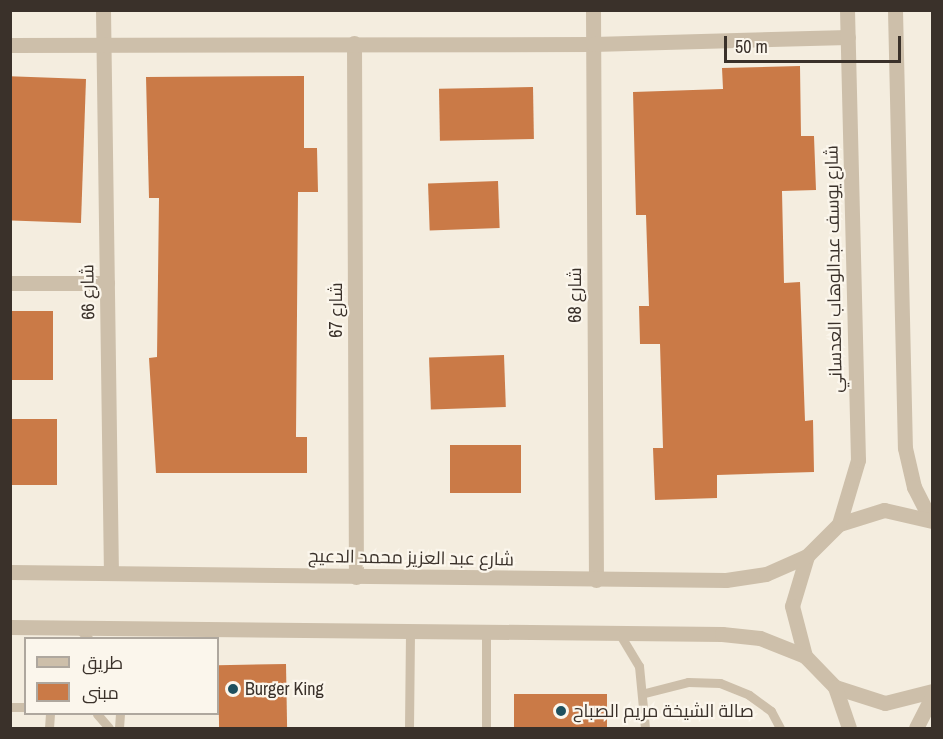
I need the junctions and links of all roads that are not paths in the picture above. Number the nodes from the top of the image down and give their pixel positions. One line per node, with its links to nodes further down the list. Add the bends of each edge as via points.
1 (104, 10): 6 (street, شارع 66)
2 (593, 10): 8 (street, شارع 68)
3 (848, 10): 5 (street, شارع يوسف عبدالوهاب العدساني)
4 (895, 10): 12 (street, via 904,448 914,487)
5 (848, 37): 8 (street); 13 (street, شارع يوسف عبدالوهاب العدساني, via 858,460)
6 (104, 43): 7 (street); 9 (street); 11 (street, شارع 66)
7 (354, 44): 8 (street); 17 (street, شارع 67)
8 (593, 44): 18 (street, شارع 68)
9 (10, 45)
10 (10, 283): 11 (street)
11 (107, 283): 16 (street, شارع 66)
12 (932, 520): 13 (street, via 884,510)
13 (839, 524): 14 (street)
14 (807, 556): 18 (street, شارع عبد العزيز محمد الدعيج, via 745,578); 25 (street, via 792,606)
15 (10, 573): 16 (street, شارع عبد العزيز محمد الدعيج)
16 (111, 573): 17 (street, شارع عبد العزيز محمد الدعيج)
17 (356, 577): 18 (street, شارع عبد العزيز محمد الدعيج)
18 (596, 580)
19 (10, 627): 22 (street)
20 (410, 630): 21 (street); 23 (street); 32 (lane)
21 (486, 631): 24 (street); 33 (lane)
22 (83, 633): 23 (street)
23 (144, 633)
24 (619, 633): 25 (street, via 743,635); 28 (lane, via 639,666)
25 (805, 656): 26 (street)
26 (835, 687): 27 (street, via 885,703); 36 (street)
27 (933, 691)
28 (645, 693): 34 (lane); 35 (lane, via 688,682 720,683 749,695 771,711)
29 (933, 696): 37 (street)
30 (98, 715): 31 (lane)
31 (109, 729)
32 (409, 729)
33 (486, 729)
34 (645, 729)
35 (780, 729)
36 (849, 729)
37 (916, 729)

